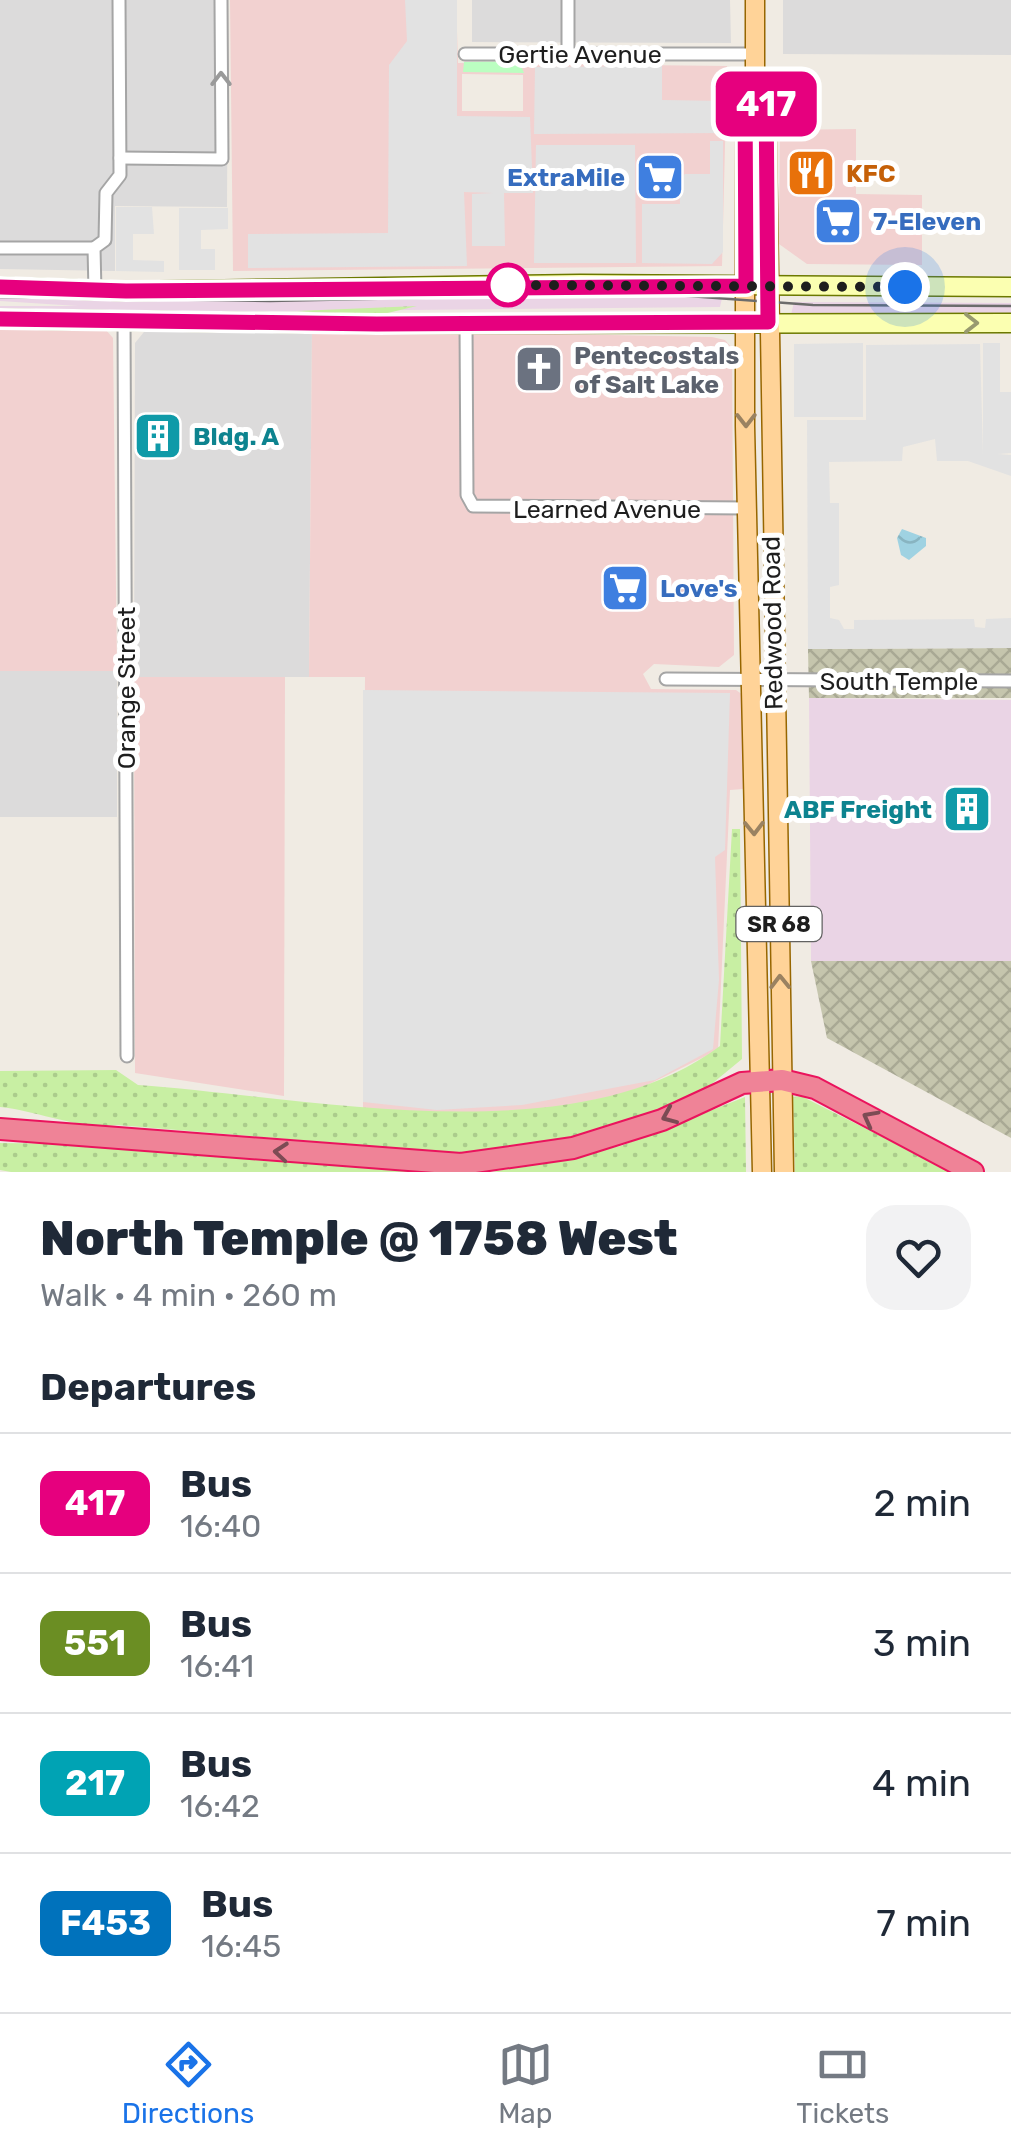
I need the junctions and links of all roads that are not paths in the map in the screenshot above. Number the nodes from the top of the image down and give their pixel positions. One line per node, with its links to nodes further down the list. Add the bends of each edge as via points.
1 (119, 0): 9 (street)
2 (221, 0): 9 (street, one-way to 2, via 222,159)
3 (568, 0): 6 (street)
4 (755, 0): 7 (main road, Redwood Road / SR 68)
5 (465, 54): 6 (street, Gertie Avenue)
6 (568, 54): 7 (street, Gertie Avenue)
7 (755, 54): 8 (main road, Redwood Road / SR 68)
8 (755, 78): 12 (main road, Redwood Road / SR 68, via 745,92); 13 (main road, Redwood Road / SR 68, via 766,92)
9 (120, 158): 11 (street, via 119,180 105,200 105,240)
10 (0, 248): 11 (street)
11 (94, 248): 16 (street)
12 (746, 286): 13 (main road); 16 (main road); 20 (main road, Redwood Road / SR 68)
13 (768, 286): 15 (main road); 19 (main road, Redwood Road / SR 68)
14 (0, 287): 16 (main road)
15 (1011, 287)
16 (96, 291)
17 (0, 319): 18 (main road)
18 (124, 319): 22 (main road); 28 (street, Orange Street)
19 (768, 322): 20 (main road); 21 (main road, one-way to 21); 26 (main road, Redwood Road / SR 68)
20 (745, 323): 22 (main road); 23 (main road, Redwood Road / SR 68, one-way to 23)
21 (1011, 323)
22 (466, 324): 23 (street, Learned Avenue, via 470,503 481,509)
23 (747, 508): 25 (main road, Redwood Road / SR 68)
24 (666, 678): 25 (street, South Temple)
25 (752, 680): 26 (street, South Temple); 29 (main road, Redwood Road / SR 68, one-way to 29)
26 (773, 681): 27 (street, South Temple); 30 (main road, Redwood Road / SR 68, one-way to 26)
27 (1011, 681)
28 (127, 1056)
29 (759, 1080): 30 (highway); 31 (highway, one-way to 31, via 614,1137 494,1161 406,1162); 32 (main road, Redwood Road / SR 68)
30 (782, 1080): 33 (main road, Redwood Road / SR 68); 34 (highway, one-way to 30, via 815,1088)
31 (0, 1133)
32 (762, 1172)
33 (784, 1172)
34 (973, 1172)

